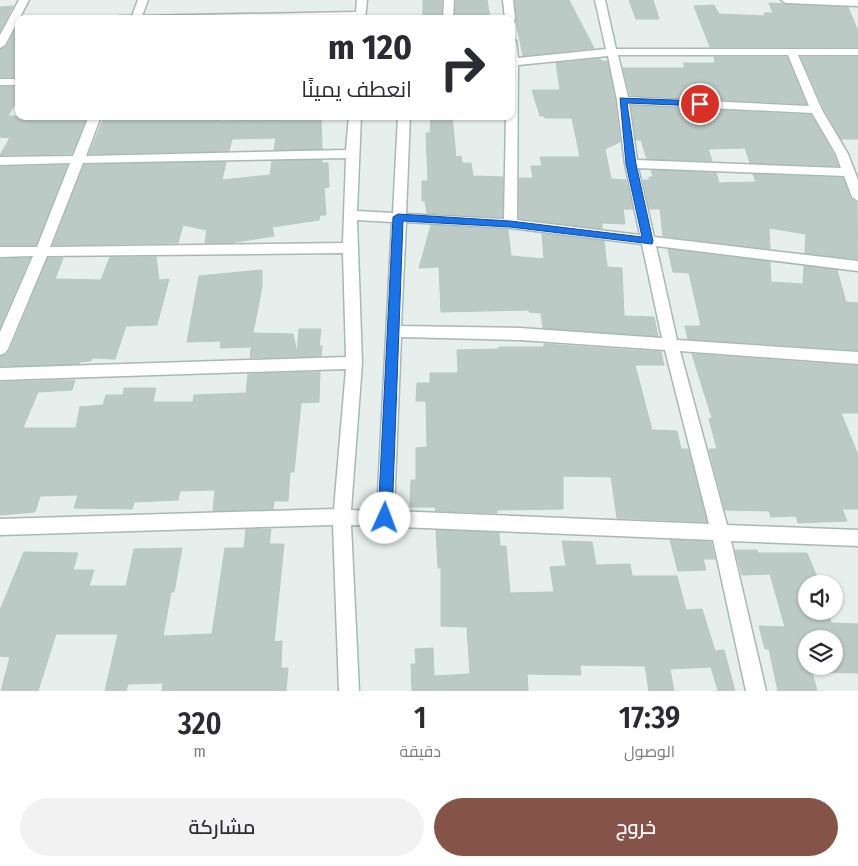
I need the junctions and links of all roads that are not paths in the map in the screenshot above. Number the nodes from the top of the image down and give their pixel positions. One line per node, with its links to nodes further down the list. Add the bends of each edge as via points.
1 (24, 0): 9 (street)
2 (143, 0): 10 (street)
3 (362, 0): 11 (street)
4 (449, 0): 12 (street)
5 (508, 0): 13 (street)
6 (600, 0): 16 (street)
7 (786, 0): 8 (street)
8 (858, 4)
9 (18, 15)
10 (137, 15)
11 (361, 15)
12 (448, 15)
13 (510, 15)
14 (15, 22): 15 (street)
15 (0, 45)
16 (612, 52): 18 (street); 19 (street); 22 (street)
17 (858, 52): 18 (street)
18 (792, 53): 23 (street)
19 (515, 62)
20 (0, 82): 21 (street)
21 (15, 82)
22 (623, 100): 23 (street); 31 (street)
23 (816, 110): 32 (street)
24 (93, 120): 29 (street)
25 (355, 120): 28 (street)
26 (404, 120): 35 (street)
27 (512, 120): 36 (street)
28 (352, 154): 29 (street); 34 (street)
29 (78, 159): 30 (street); 40 (street)
30 (0, 161)
31 (631, 164): 32 (street); 37 (street)
32 (850, 172): 33 (street)
33 (858, 197)
34 (350, 215): 35 (street); 38 (street)
35 (398, 217): 36 (street); 42 (street)
36 (510, 224): 37 (street)
37 (648, 241): 41 (street); 43 (street)
38 (350, 248): 40 (street); 46 (street)
39 (0, 252): 40 (street)
40 (42, 252): 44 (street)
41 (858, 266)
42 (393, 331): 43 (street, via 520,334); 49 (street)
43 (671, 344): 45 (street); 51 (street)
44 (0, 349)
45 (858, 358)
46 (354, 363): 47 (street); 48 (street)
47 (0, 374)
48 (342, 516): 49 (street); 50 (street); 53 (street)
49 (385, 518): 51 (street)
50 (0, 527)
51 (720, 532): 52 (street); 54 (street)
52 (858, 538)
53 (349, 691)
54 (756, 691)

